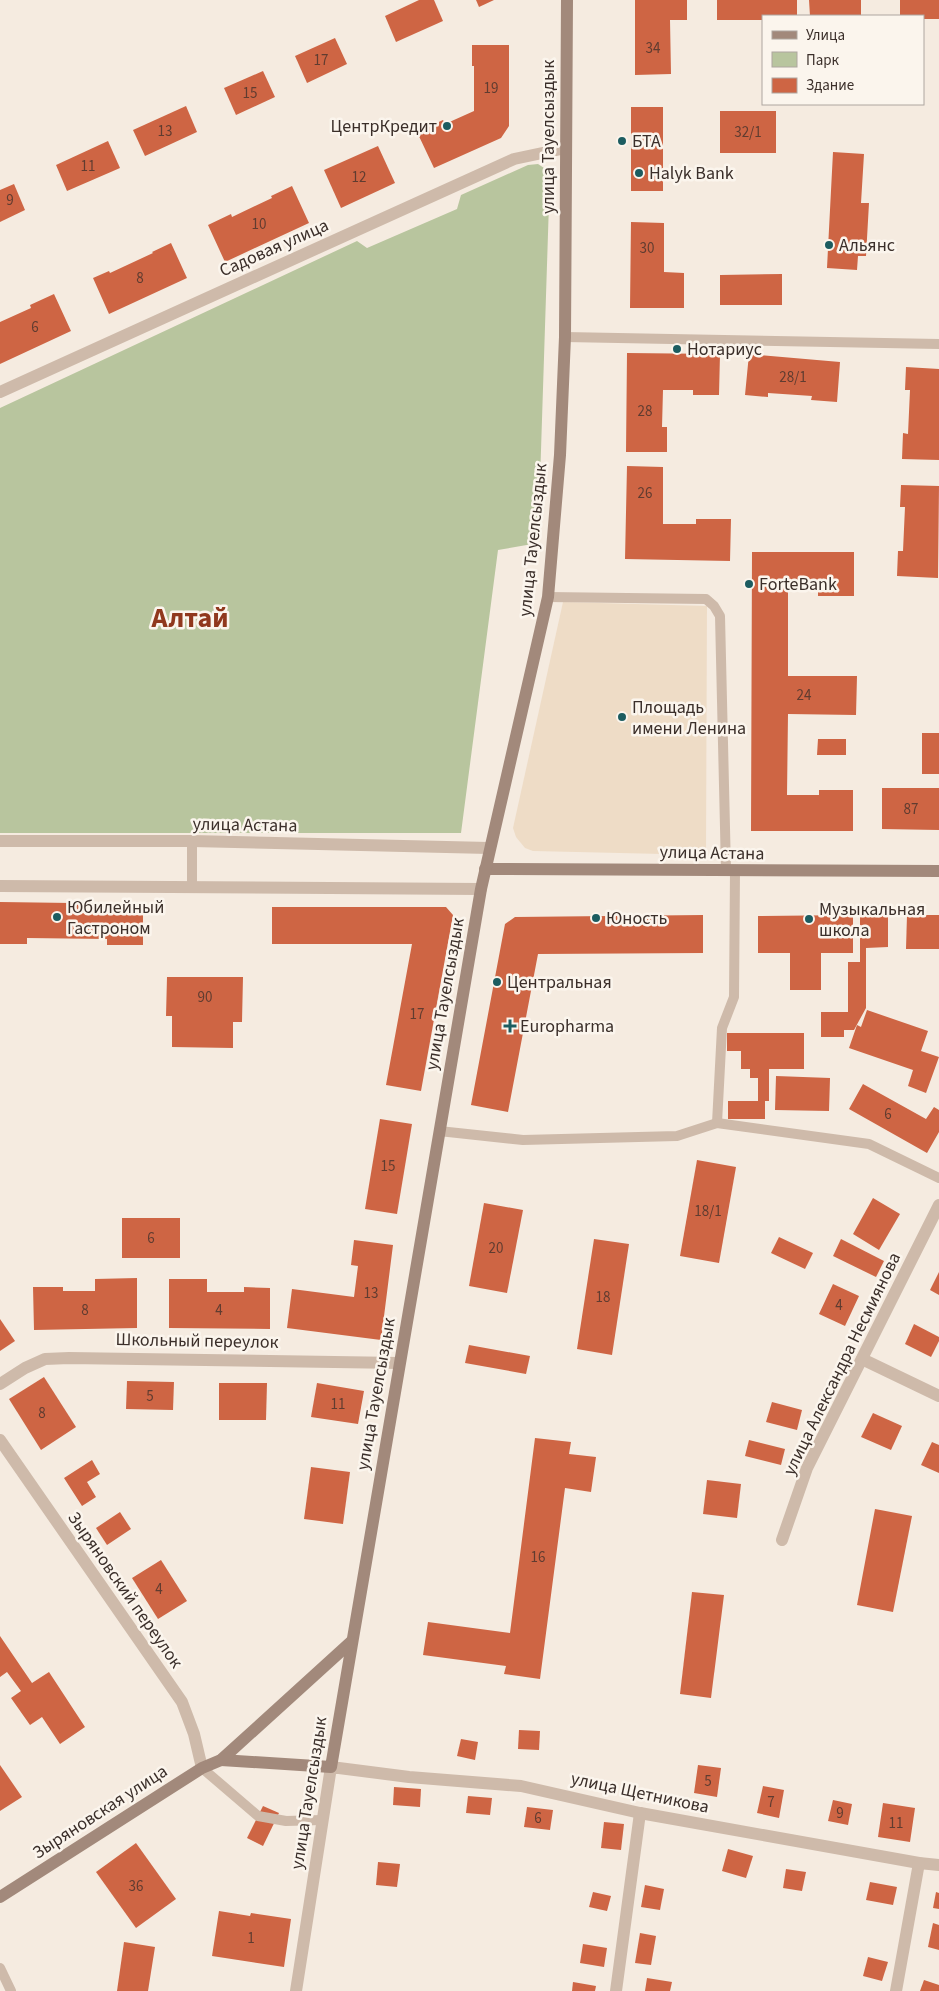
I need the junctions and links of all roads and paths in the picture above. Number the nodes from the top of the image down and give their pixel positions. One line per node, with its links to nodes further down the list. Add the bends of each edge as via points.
1 (567, 0): 2 (street, улица Тауелсыздык)
2 (566, 148): 3 (street, улица Тауелсыздык); 5 (street, Садовая улица, via 514,159)
3 (565, 337): 4 (lane); 6 (street, улица Тауелсыздык, via 560,455)
4 (939, 344)
5 (0, 392)
6 (548, 597): 9 (street, улица Тауелсыздык); 11 (lane, via 706,599 714,606 720,616)
7 (192, 840): 8 (street, улица Астана); 9 (street, улица Астана); 14 (lane)
8 (0, 841)
9 (489, 848): 10 (street, улица Тауелсыздык)
10 (484, 869): 11 (street, улица Астана); 15 (street, улица Тауелсыздык)
11 (730, 871): 12 (street, улица Астана); 16 (lane, via 734,997 722,1028)
12 (939, 871)
13 (0, 886): 14 (street)
14 (192, 887): 15 (street)
15 (481, 889): 17 (street, улица Тауелсыздык)
16 (717, 1123): 17 (lane, via 677,1136 523,1140); 18 (lane, via 869,1144)
17 (439, 1130): 21 (street, улица Тауелсыздык)
18 (939, 1178)
19 (939, 1205): 20 (street, улица Александра Несмиянова)
20 (862, 1359): 23 (street); 25 (street, улица Александра Несмиянова, via 807,1468)
21 (399, 1363): 22 (street, Школьный переулок, via 44,1359); 26 (street, улица Тауелсыздык)
22 (0, 1384)
23 (939, 1396)
24 (0, 1440): 29 (street, Зыряновский переулок, via 182,1702)
25 (782, 1540)
26 (351, 1642): 27 (street); 28 (street, улица Тауелсыздык)
27 (221, 1760): 28 (street); 29 (street, Зыряновская улица)
28 (332, 1767): 30 (street, улица Щетникова, via 521,1786); 31 (street, улица Тауелсыздык)
29 (202, 1768): 31 (lane, via 258,1816 286,1821); 34 (street, Зыряновская улица)
30 (640, 1813): 32 (street, улица Щетникова); 38 (street)
31 (322, 1820): 37 (street, улица Тауелсыздык)
32 (919, 1863): 33 (street, улица Щетникова); 39 (street)
33 (939, 1865)
34 (0, 1897)
35 (0, 1968): 36 (lane)
36 (11, 1991)
37 (296, 1991)
38 (616, 1991)
39 (896, 1991)

